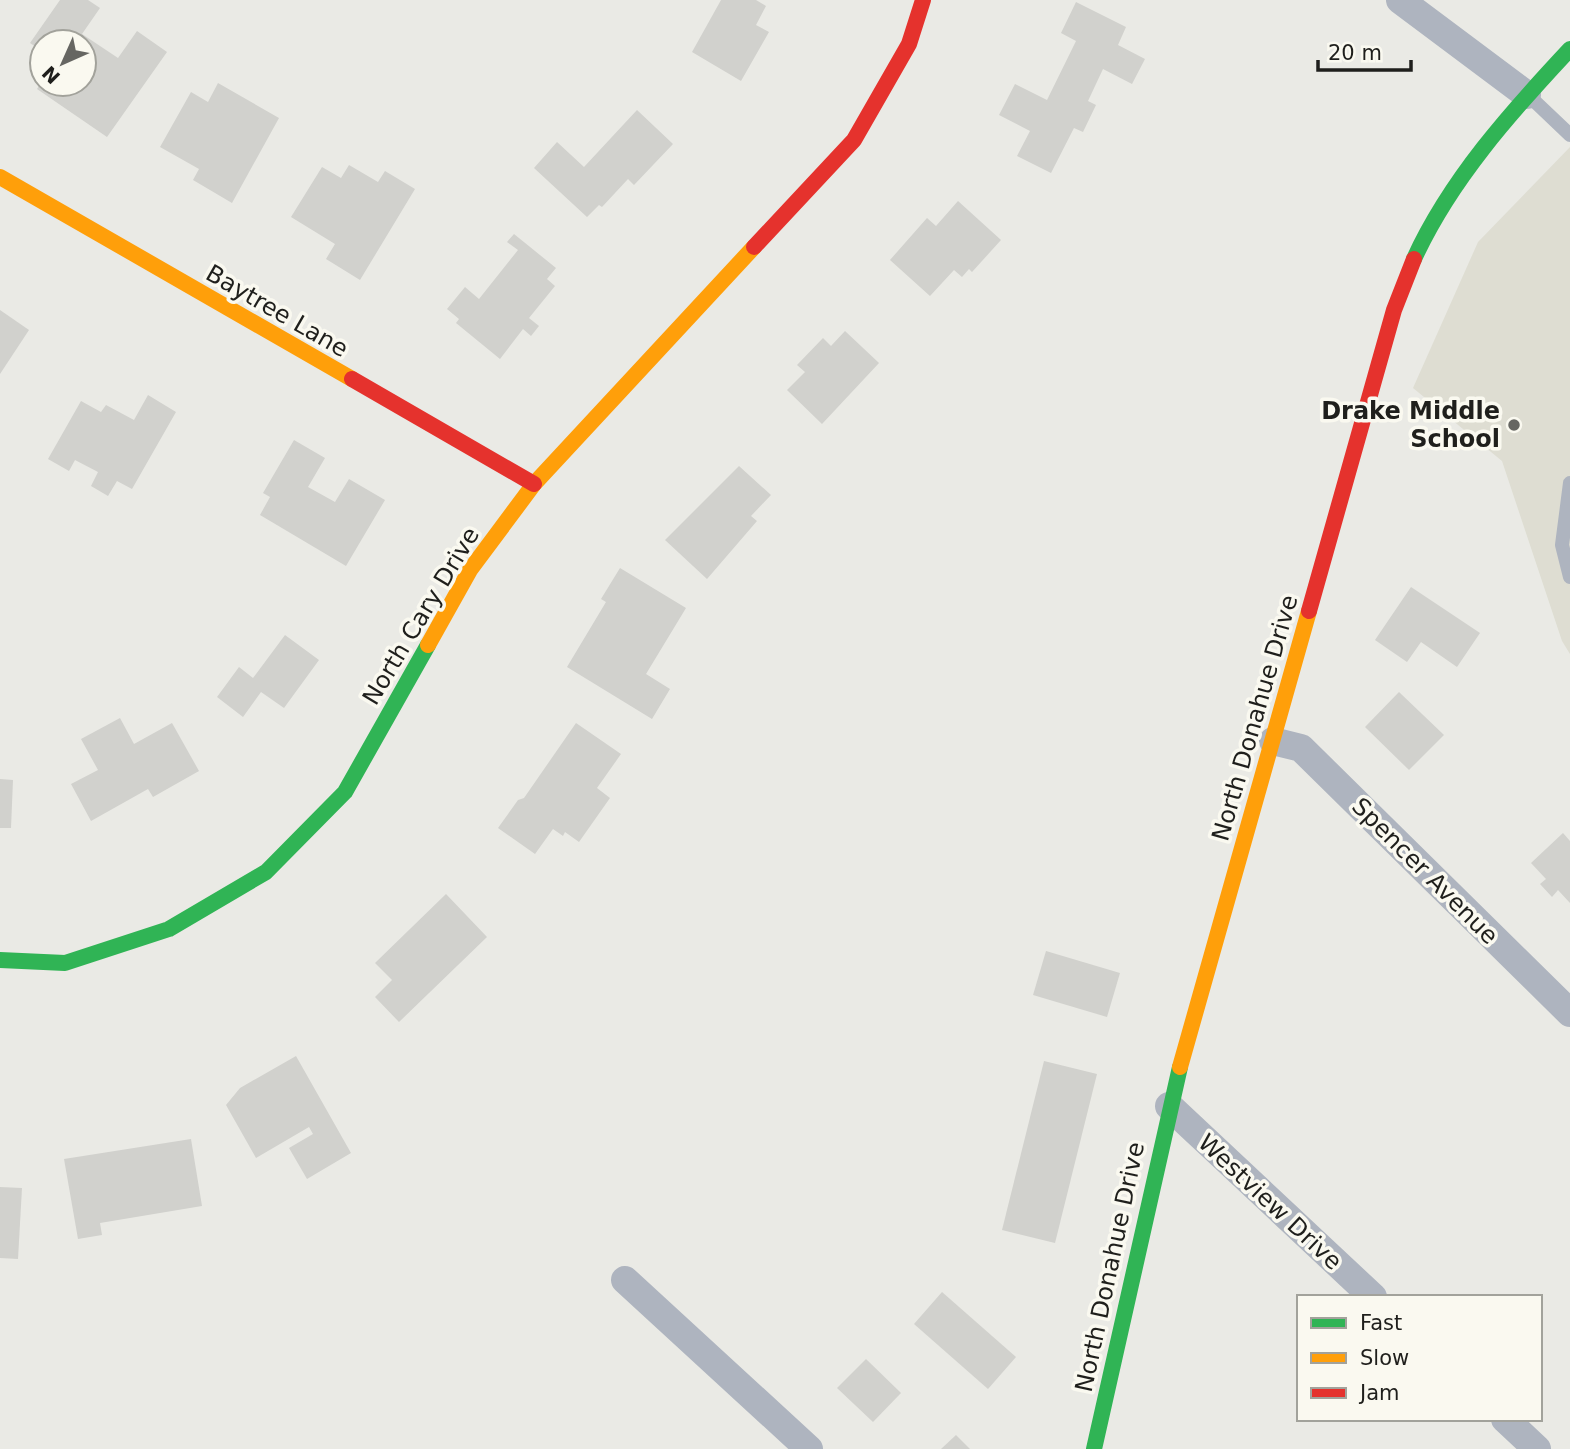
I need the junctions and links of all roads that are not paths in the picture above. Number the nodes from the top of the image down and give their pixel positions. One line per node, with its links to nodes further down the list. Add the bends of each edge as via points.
1 (923, 0): 8 (street, North Cary Drive, via 909,44 854,140)
2 (1400, 0): 4 (street)
3 (1570, 49): 4 (street, North Donahue Drive)
4 (1527, 95): 5 (lane); 10 (street, North Donahue Drive, via 1436,217 1403,286)
5 (1570, 135)
6 (0, 177): 8 (street, Baytree Lane)
7 (1570, 483): 9 (lane, via 1562,545)
8 (534, 484): 11 (street, North Cary Drive, via 470,570 345,792 265,872 169,929 65,963)
9 (1570, 577)
10 (1273, 741): 12 (street, Spencer Avenue, via 1301,748); 13 (street, North Donahue Drive)
11 (0, 960)
12 (1570, 1013)
13 (1169, 1106): 15 (street, Westview Drive); 18 (street, North Donahue Drive)
14 (625, 1280): 17 (street)
15 (1371, 1295)
16 (1507, 1421): 19 (street)
17 (809, 1449)
18 (1094, 1449)
19 (1537, 1449)

